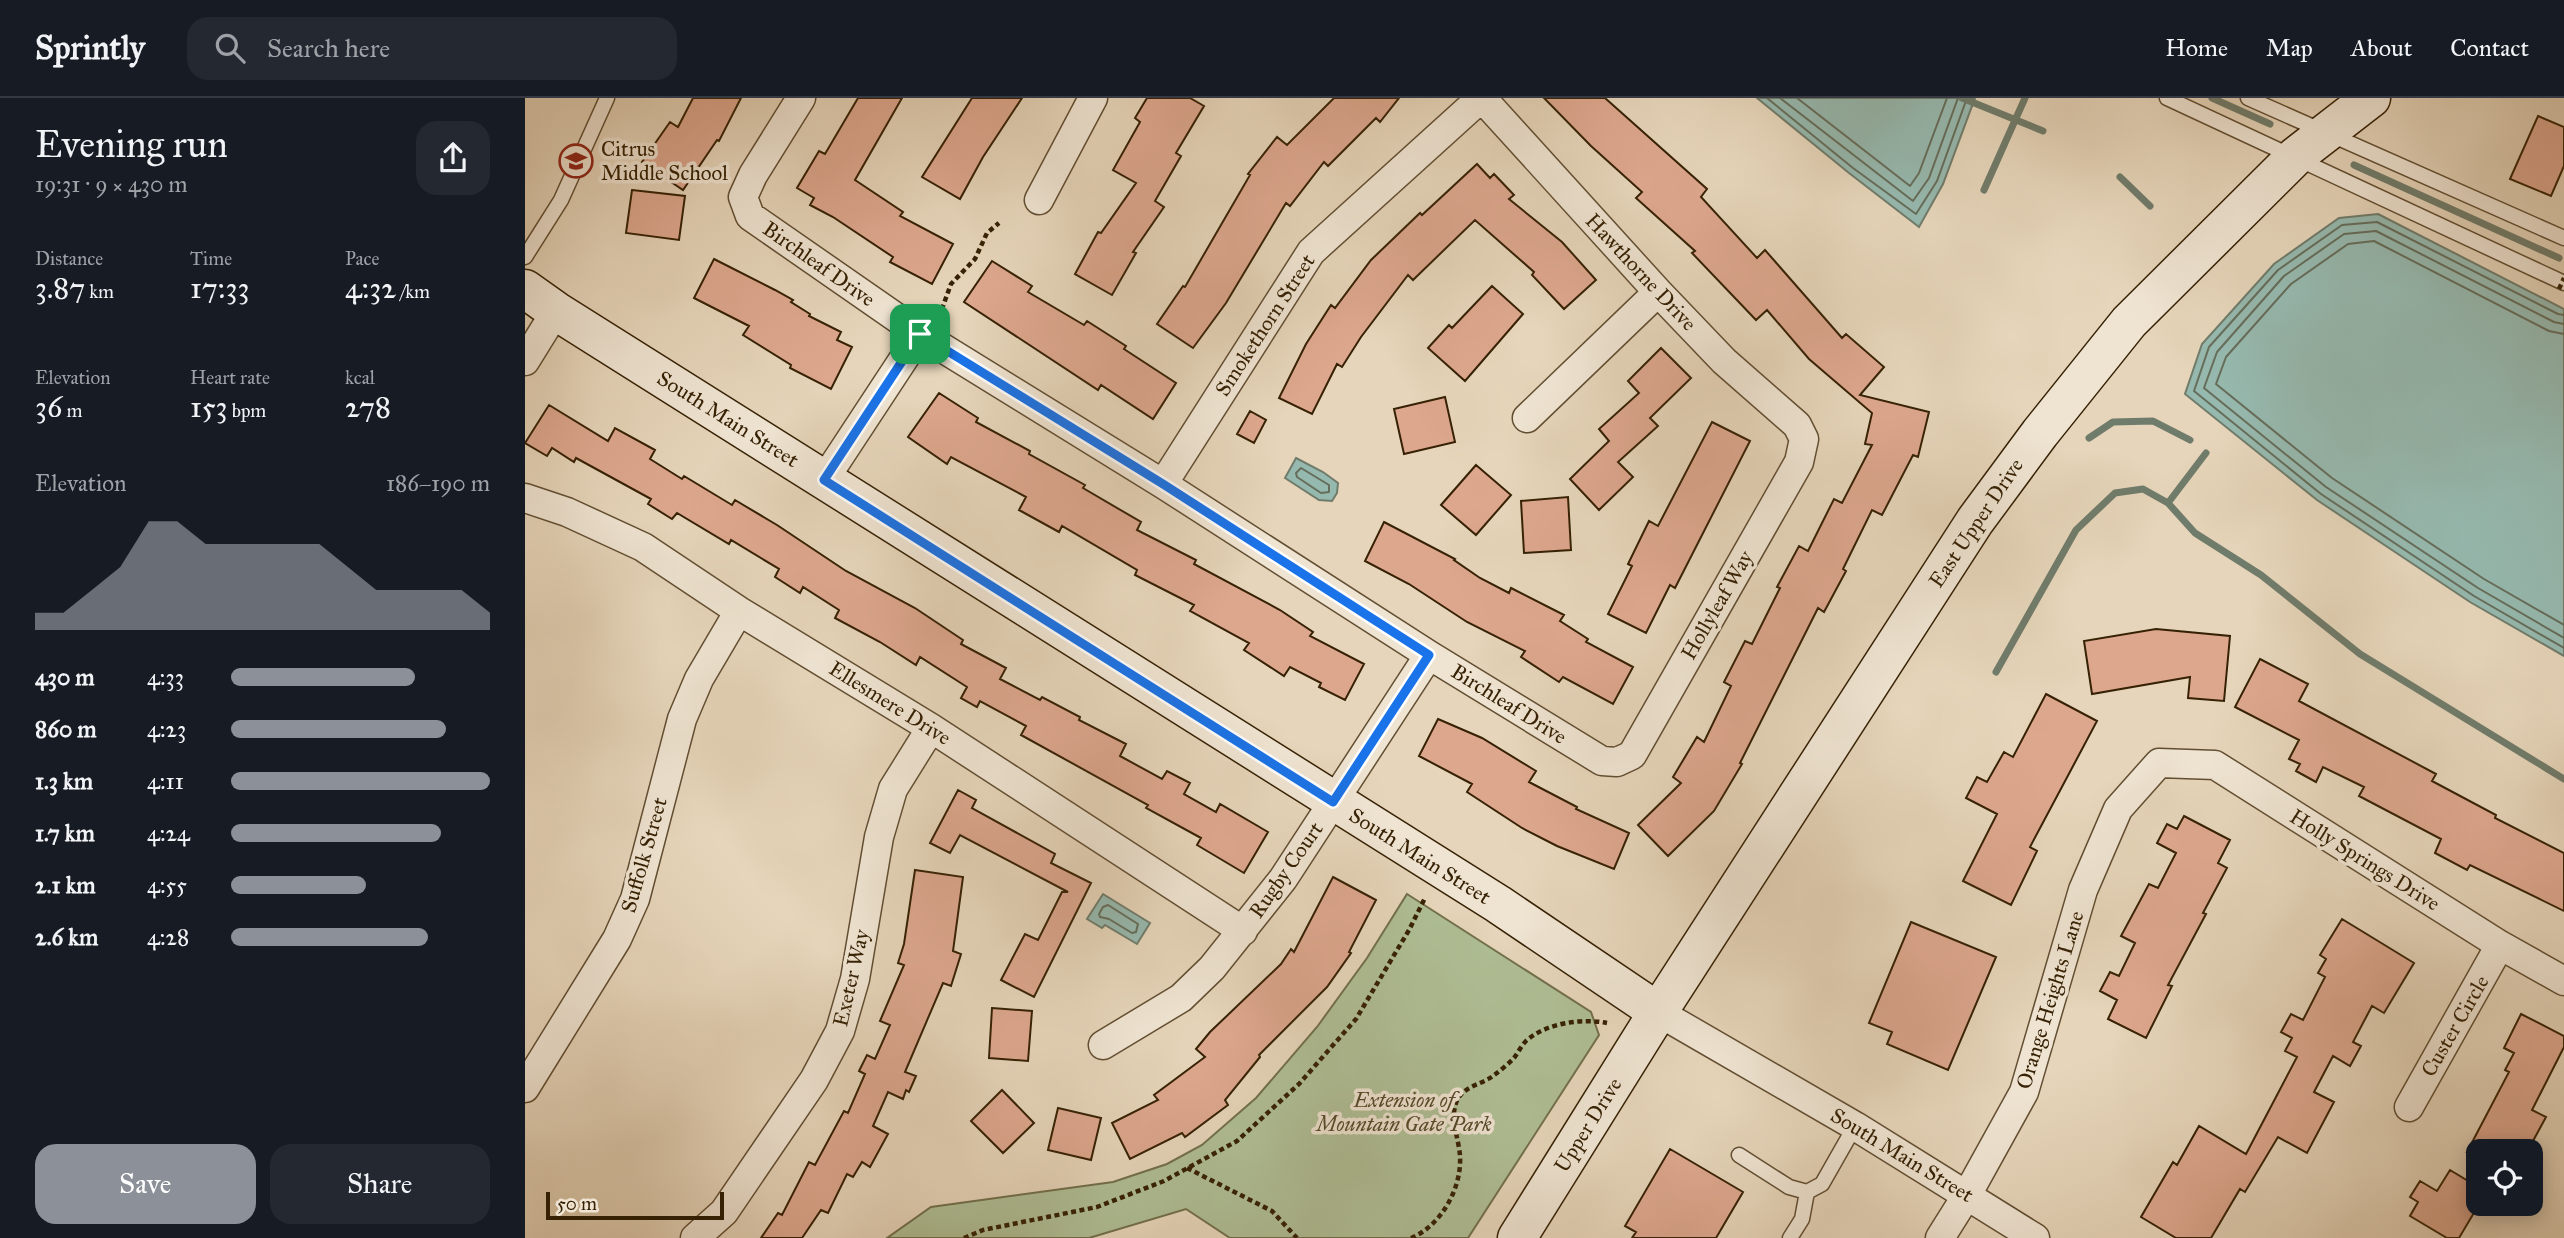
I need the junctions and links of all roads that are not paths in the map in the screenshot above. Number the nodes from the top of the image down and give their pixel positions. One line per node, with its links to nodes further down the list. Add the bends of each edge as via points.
1 (607, 98): 12 (lane, via 561,200)
2 (801, 98): 17 (street, Birchleaf Drive, via 743,197 750,216)
3 (1093, 98): 10 (street)
4 (1482, 98): 15 (street, Hawthorne Drive); 22 (street, Smokethorn Street, via 1311,252)
5 (2167, 98): 9 (lane)
6 (2248, 98): 8 (lane)
7 (2371, 98): 8 (main road, East Upper Drive)
8 (2326, 132): 9 (main road, East Upper Drive); 11 (lane)
9 (2294, 159): 13 (lane); 33 (main road, East Upper Drive, via 2129,323 2040,433 1975,521)
10 (1039, 200)
11 (2564, 239)
12 (525, 257)
13 (2562, 283)
14 (525, 289): 16 (main road, South Main Street)
15 (1658, 292): 19 (street); 20 (street, Hawthorne Drive, via 1724,361 1797,425)
16 (556, 311): 18 (street); 21 (main road, South Main Street)
17 (928, 326): 21 (street); 22 (street, Birchleaf Drive)
18 (525, 361)
19 (1527, 418)
20 (1804, 439): 27 (street, Hollyleaf Way, via 1799,462 1632,755)
21 (824, 480): 29 (main road, South Main Street)
22 (1163, 484): 25 (street, Birchleaf Drive)
23 (525, 498): 24 (street, Ellesmere Drive, via 643,547)
24 (739, 611): 26 (street, Ellesmere Drive); 35 (street, Suffolk Street, via 699,679 682,719 635,899 622,929)
25 (1429, 655): 27 (street, Birchleaf Drive, via 1602,761); 29 (street, Rugby Court)
26 (931, 728): 30 (street, Ellesmere Drive); 41 (street, Exeter Way, via 893,789 879,837 855,979 840,1031 814,1080 723,1212)
27 (1618, 762)
28 (2159, 763): 31 (street, Holly Springs Drive, via 2215,765); 40 (street, Orange Heights Lane, via 2118,809 2083,890 2024,1092)
29 (1333, 802): 30 (street, Rugby Court); 33 (main road, South Main Street, via 1498,904)
30 (1243, 931): 34 (street, Rugby Court, via 1181,998)
31 (2500, 945): 32 (street, Holly Springs Drive); 36 (street, Custer Circle)
32 (2564, 981)
33 (1658, 1012): 37 (street, South Main Street); 42 (main road, Upper Drive)
34 (1103, 1045)
35 (525, 1088)
36 (2409, 1107)
37 (1855, 1126): 39 (lane, via 1822,1184); 40 (street, South Main Street)
38 (1739, 1156): 39 (lane, via 1790,1187)
39 (1807, 1192): 43 (lane, via 1802,1219)
40 (1967, 1195): 44 (street, Orange Heights Lane); 45 (street, South Main Street)
41 (695, 1238)
42 (1517, 1238)
43 (1790, 1238)
44 (1940, 1238)
45 (2035, 1238)

